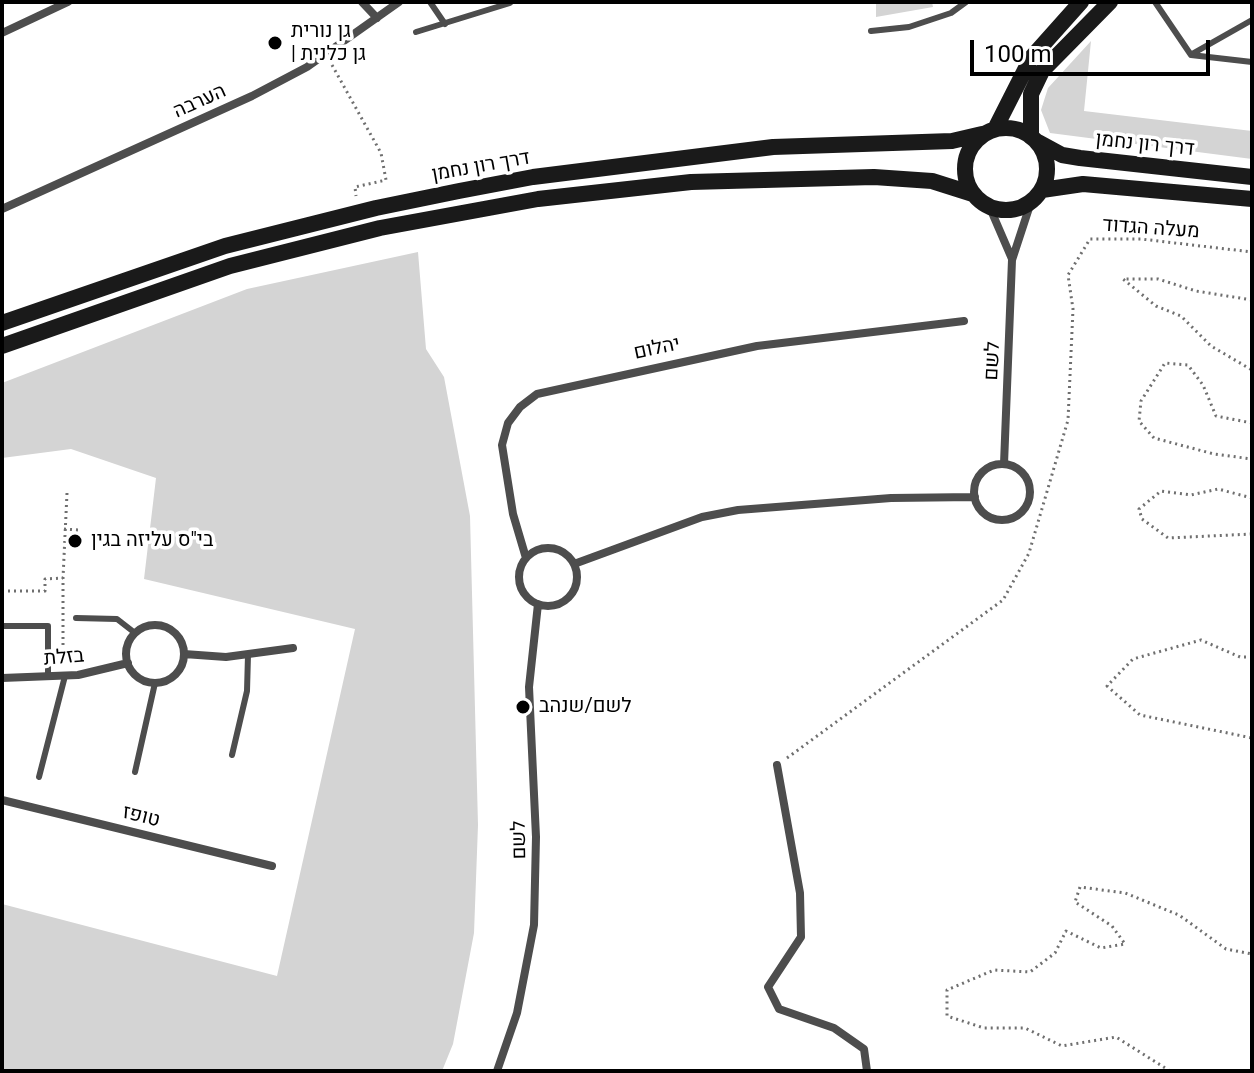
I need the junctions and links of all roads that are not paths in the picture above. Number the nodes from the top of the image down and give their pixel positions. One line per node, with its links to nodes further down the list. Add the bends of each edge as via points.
1 (68, 2): 15 (street)
2 (362, 2): 10 (street)
3 (399, 2): 10 (street, הערבה)
4 (430, 2): 12 (lane)
5 (966, 2): 13 (lane, via 951,13 909,27)
6 (1081, 2): 18 (main road, via 1031,58)
7 (1110, 2): 19 (main road, via 1042,71 1031,94)
8 (1155, 2): 16 (lane)
9 (510, 3): 12 (lane)
10 (377, 18): 25 (street, הערבה, via 307,67 252,96)
11 (1252, 20): 16 (lane)
12 (445, 24): 14 (lane)
13 (871, 31)
14 (416, 32)
15 (2, 33)
16 (1191, 55): 17 (lane)
17 (1252, 62)
18 (989, 131): 19 (main road, via 1010,128); 21 (main road, via 966,155 964,170); 28 (main road, דרך רון נחמן, via 952,141 773,147 533,177 445,194 225,246)
19 (1034, 139): 20 (main road, דרך רון נחמן, via 1062,155); 22 (main road, via 1046,157 1047,176)
20 (1252, 177)
21 (973, 194): 24 (main road); 29 (main road, דרך רון נחמן, via 932,181 874,177 691,182 538,199 380,228 230,266)
22 (1036, 196): 23 (main road, via 1083,184); 24 (main road, via 1012,211); 26 (street, לשם)
23 (1252, 199)
24 (990, 208): 26 (street, לשם)
25 (2, 209)
26 (1011, 257): 30 (street, לשם)
27 (964, 321): 32 (street, יהלום, via 757,346 537,394 508,423 502,445)
28 (2, 323)
29 (2, 346)
30 (1004, 464): 31 (street, via 979,475); 31 (street, via 1024,474 1030,485 1026,506 1018,515 997,519 980,509)
31 (975, 497): 33 (street, via 738,510 702,517)
32 (526, 558): 33 (street, via 546,548 559,550); 34 (street, via 520,567 520,588)
33 (574, 564): 34 (street, via 577,583 569,598 558,605)
34 (538, 604): 52 (street, לשם, via 529,687 534,925 517,1013)
35 (76, 618): 37 (lane, via 117,619)
36 (2, 626): 43 (lane, via 48,626)
37 (135, 633): 39 (street, via 165,626 177,635); 41 (street, via 127,646)
38 (293, 648): 40 (street)
39 (184, 654): 40 (street); 45 (street, via 177,674)
40 (248, 655): 46 (lane, via 247,691)
41 (128, 663): 42 (street, בזלת); 45 (street, via 135,675)
42 (65, 676): 43 (street, בזלת); 49 (lane)
43 (48, 677): 44 (street, בזלת)
44 (2, 678)
45 (155, 683): 48 (lane)
46 (232, 755)
47 (777, 765): 53 (street, via 800,893 801,937 768,987 779,1009 834,1028 864,1049)
48 (135, 772)
49 (39, 777)
50 (2, 800): 51 (street, טופז)
51 (272, 866)
52 (497, 1071)
53 (867, 1071)

